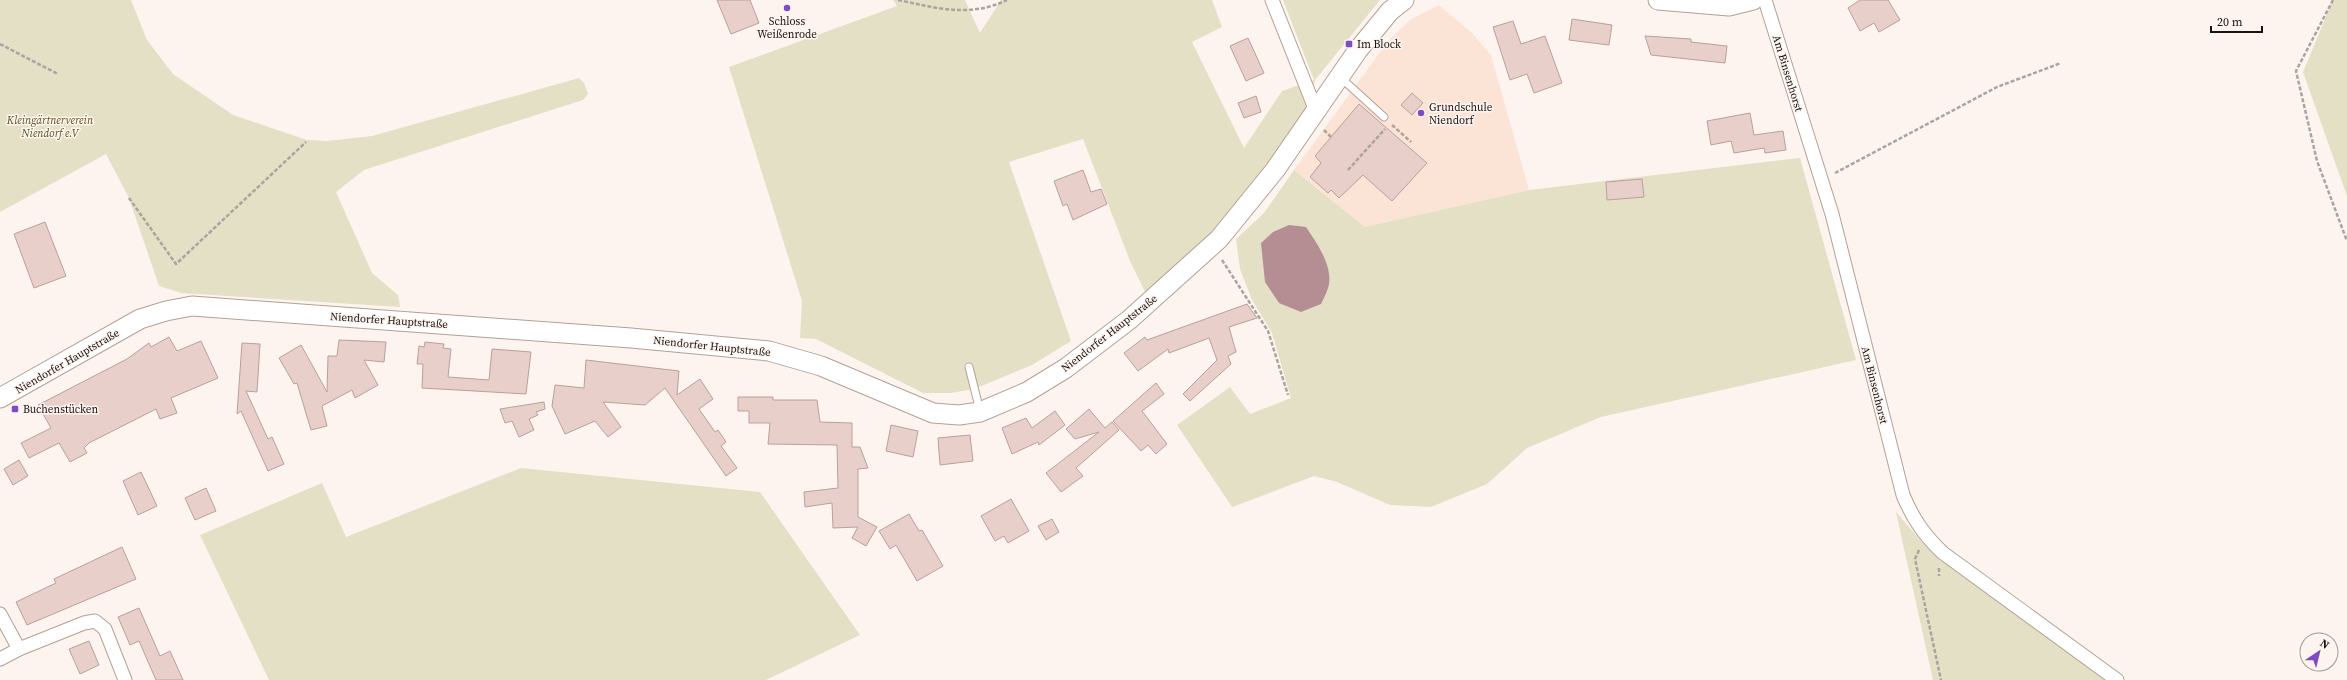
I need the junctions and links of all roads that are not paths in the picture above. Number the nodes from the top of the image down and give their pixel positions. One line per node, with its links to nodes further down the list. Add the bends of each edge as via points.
1 (1272, 0): 7 (street)
2 (1404, 0): 6 (main road, Niendorfer Hauptstraße, via 1390,11)
3 (1658, 0): 4 (main road, via 1728,6)
4 (1752, 0)
5 (1765, 0): 16 (street, Am Binsenhorst, via 1832,214 1903,495 1913,518 1925,536 1943,553)
6 (1340, 77): 7 (main road, Niendorfer Hauptstraße); 8 (lane)
7 (1316, 111): 11 (main road, Niendorfer Hauptstraße, via 1257,193 1212,245 1130,320 1066,368 1027,392)
8 (1384, 117)
9 (970, 367): 11 (lane)
10 (0, 398): 11 (main road, Niendorfer Hauptstraße, via 140,319 192,306 654,340 769,351 821,366 932,413 958,415)
11 (980, 412)
12 (0, 614): 13 (street)
13 (19, 649): 14 (street); 15 (street, via 95,621 105,629)
14 (0, 660)
15 (125, 680)
16 (2117, 680)

